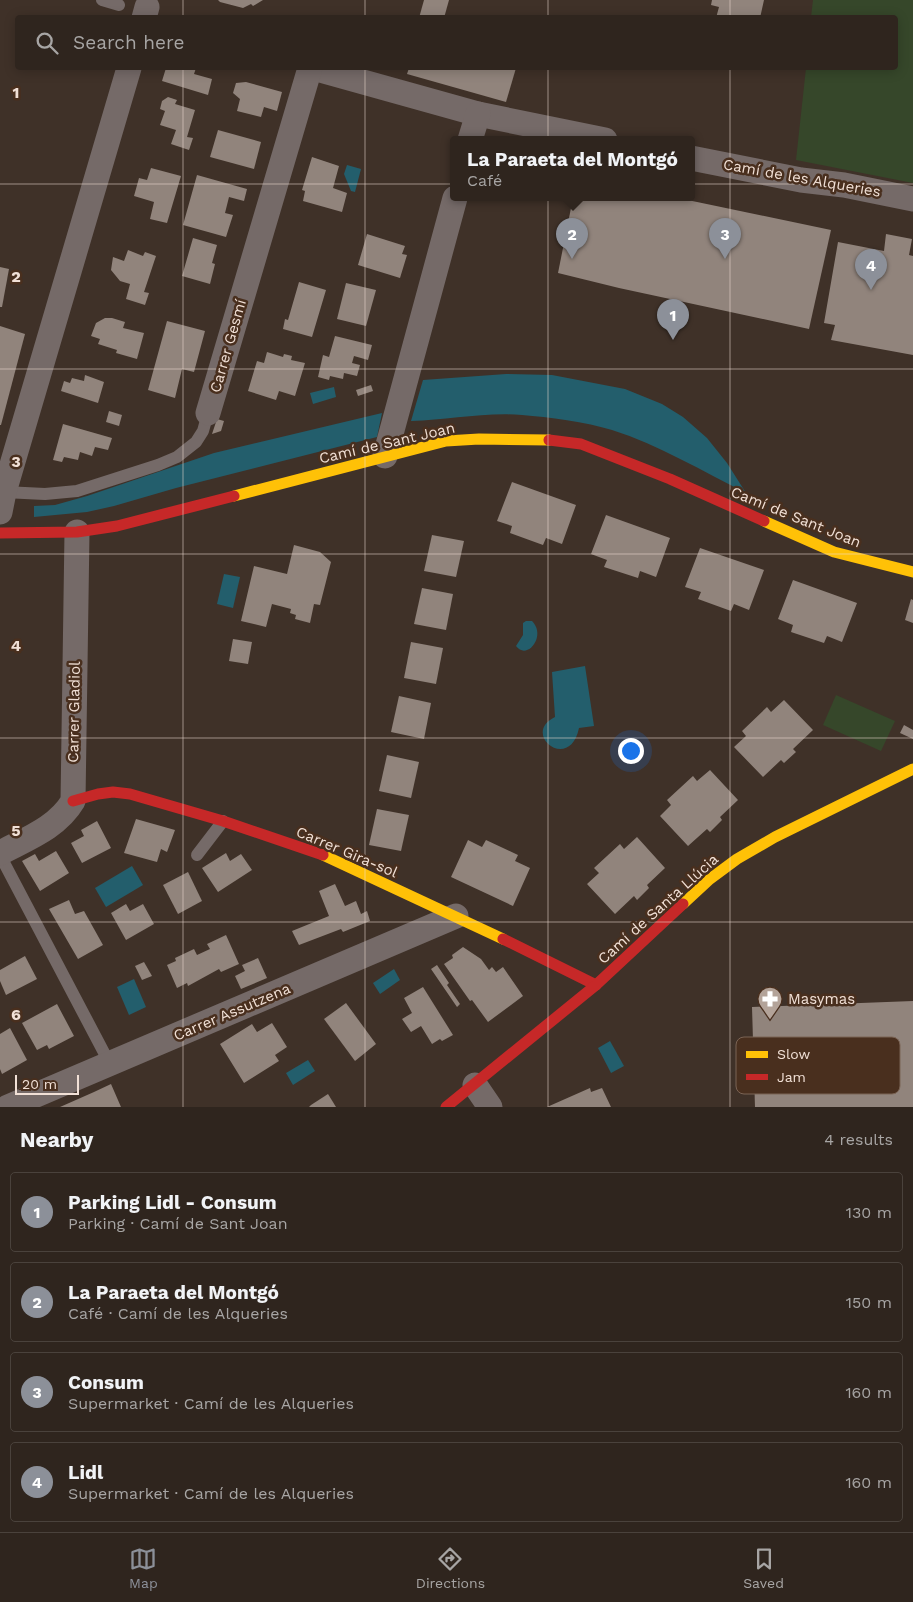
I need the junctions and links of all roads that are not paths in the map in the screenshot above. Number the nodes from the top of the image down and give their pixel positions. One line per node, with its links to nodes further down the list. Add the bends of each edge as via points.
1 (102, 0): 2 (lane)
2 (119, 5)
3 (128, 70): 15 (street)
4 (143, 70): 15 (street)
5 (311, 70): 13 (street, Carrer Gesmí)
6 (319, 70): 7 (street, Carrer Gesmí)
7 (478, 114): 8 (street); 9 (street)
8 (471, 136)
9 (585, 136)
10 (695, 159): 11 (street, Camí de les Alqueries)
11 (913, 199)
12 (454, 201): 14 (street)
13 (208, 413): 15 (lane, Carrer Gesmí, via 196,442 164,462 77,491)
14 (385, 456): 16 (street, Camí de Sant Joan, via 116,526); 18 (street, Camí de Sant Joan, via 446,441 537,439 581,444 670,479 834,552)
15 (6, 499)
16 (77, 532): 17 (street, Camí de Sant Joan); 20 (street, Carrer Gladiol)
17 (0, 533)
18 (913, 572)
19 (913, 769): 25 (street, Camí de Santa Llúcia, via 737,859 710,879)
20 (72, 801): 21 (street, Carrer Gira-sol, via 113,792 130,794); 22 (street, via 56,822)
21 (223, 821): 23 (lane); 24 (street, Carrer Gira-sol, via 318,854)
22 (0, 854): 26 (lane)
23 (198, 855)
24 (456, 916): 25 (street, Carrer Gira-sol); 26 (street, Carrer Assutzena)
25 (596, 985): 27 (street, Camí de Santa Llúcia)
26 (110, 1064): 28 (street, Carrer Assutzena)
27 (475, 1085): 29 (street, Camí de Santa Llúcia); 30 (street)
28 (8, 1107)
29 (446, 1107)
30 (490, 1107)

